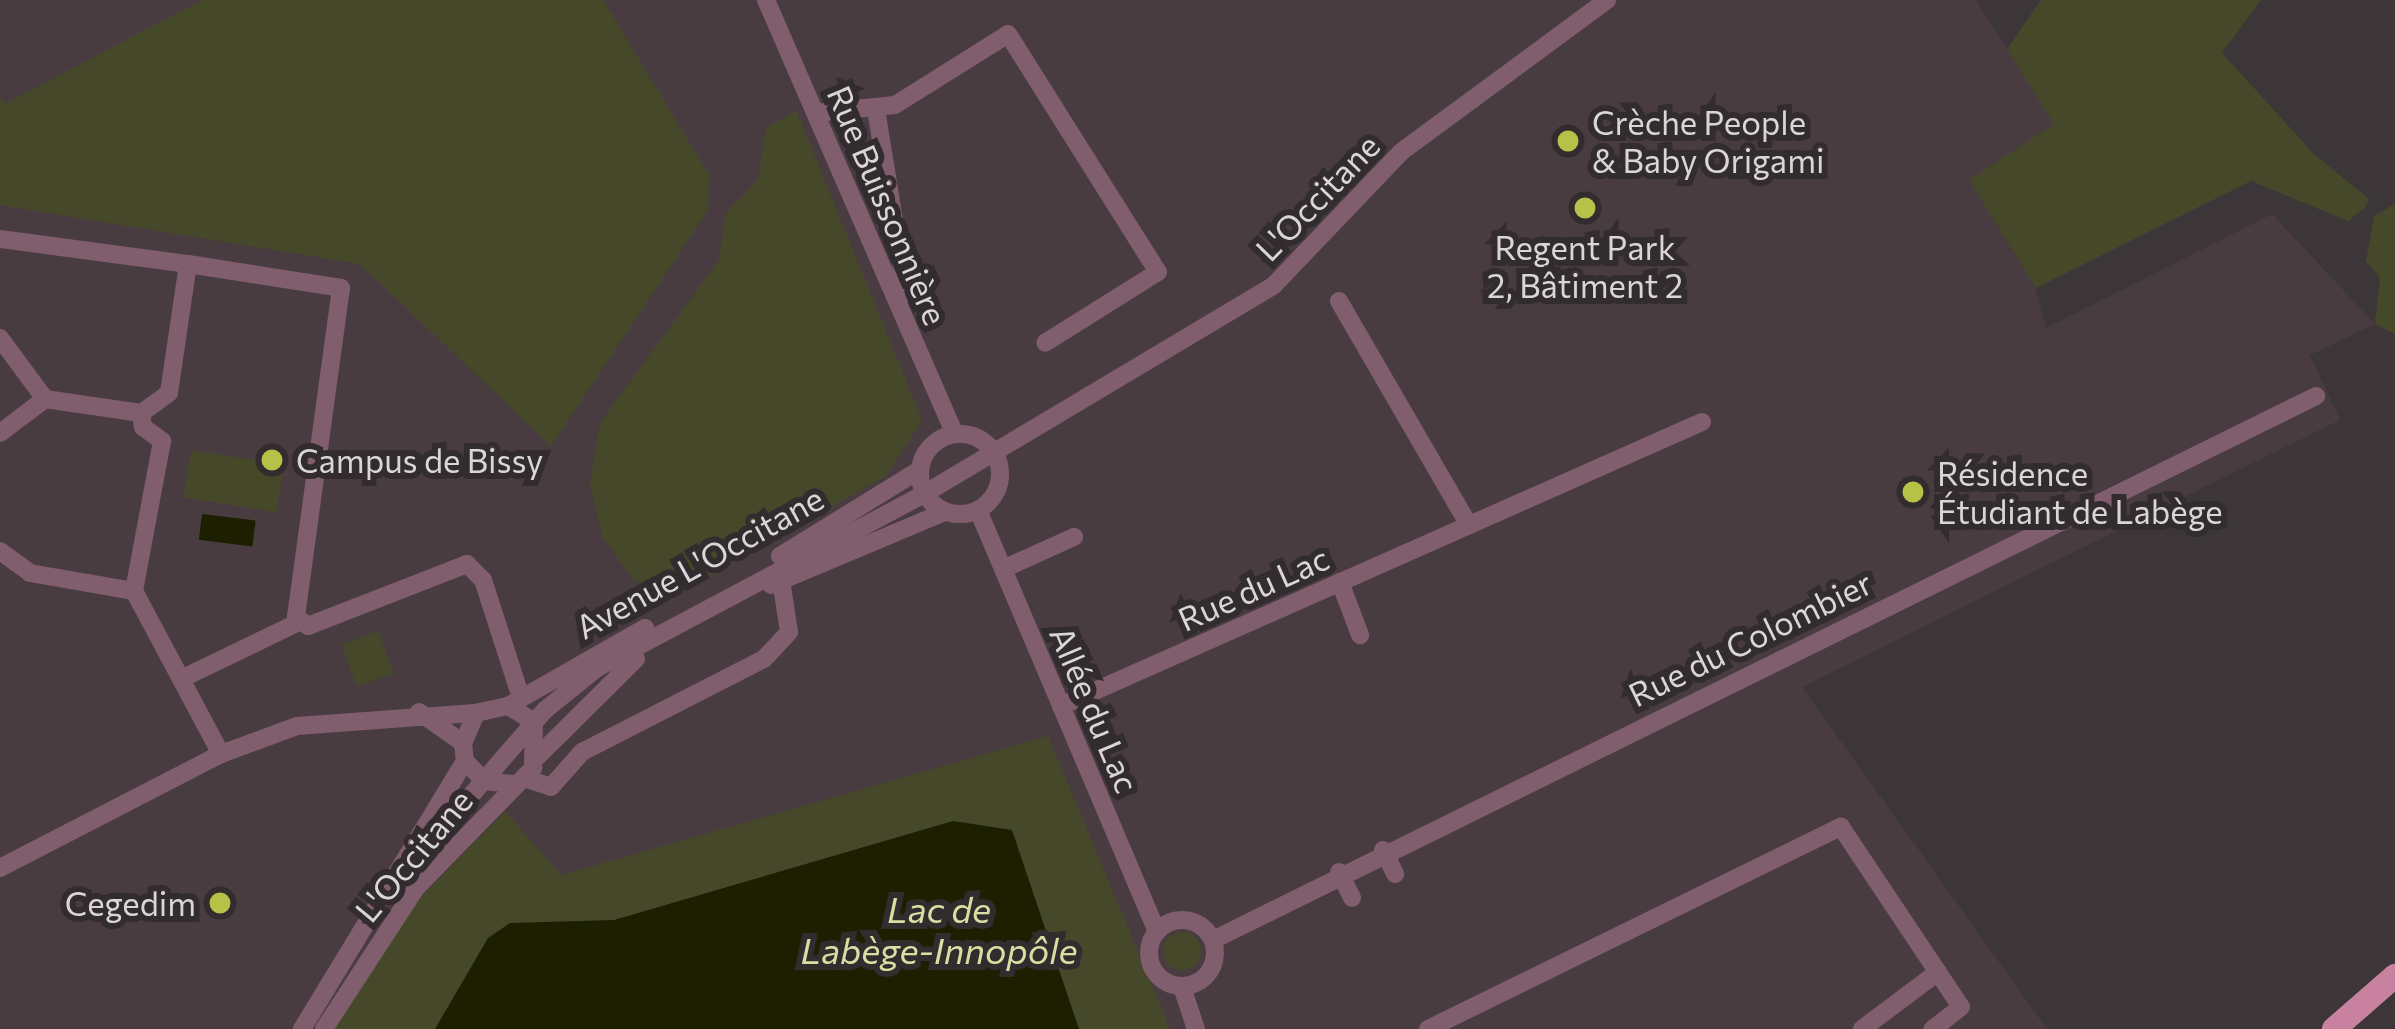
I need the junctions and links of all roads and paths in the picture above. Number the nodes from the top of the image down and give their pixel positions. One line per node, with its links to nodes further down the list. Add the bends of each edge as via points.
1 (766, 0): 4 (street, Rue Buissonnière)
2 (1607, 0): 17 (street, L'Occitane, via 1400,152 1274,284)
3 (876, 109): 4 (street); 8 (street, via 902,270); 10 (street, via 1008,34 1158,272)
4 (816, 113): 8 (street, Rue Buissonnière)
5 (0, 239): 6 (street)
6 (188, 264): 13 (street, via 169,393); 31 (street, via 341,288 296,599)
7 (1339, 301): 23 (street)
8 (898, 305): 16 (street, Rue Buissonnière)
9 (0, 338): 12 (street)
10 (1046, 344)
11 (2316, 396): 46 (street, Rue du Colombier)
12 (45, 399): 13 (street); 15 (street)
13 (141, 413): 30 (street, via 143,427 162,441)
14 (1702, 422): 23 (street, Rue du Lac)
15 (0, 433)
16 (954, 433): 17 (street); 18 (street, via 930,446)
17 (994, 452): 19 (street, Avenue L'Occitane); 20 (street, via 1000,478)
18 (919, 470): 19 (street); 36 (street, Avenue L'Occitane, via 764,566)
19 (924, 494): 21 (street); 22 (street, Avenue L'Occitane)
20 (978, 510): 21 (street); 27 (street, Allée du Lac)
21 (945, 512): 26 (street, Avenue L'Occitane)
22 (874, 521): 26 (street, Avenue L'Occitane); 34 (street, Avenue L'Occitane)
23 (1469, 525): 29 (street, Rue du Lac)
24 (1075, 537): 27 (street)
25 (0, 551): 30 (street, via 30,573)
26 (832, 565): 28 (street)
27 (1003, 569): 37 (street, Allée du Lac)
28 (781, 580): 32 (street); 45 (street, via 788,632 764,659 582,752 551,787)
29 (1340, 582): 33 (street); 37 (street, Rue du Lac)
30 (134, 591): 35 (street)
31 (302, 621): 35 (street); 36 (street, via 308,626 467,564 482,580)
32 (681, 631): 34 (street, Avenue L'Occitane); 43 (street, Avenue L'Occitane, via 615,674)
33 (1360, 635)
34 (646, 640): 40 (street, Avenue L'Occitane, via 597,668)
35 (184, 678): 42 (street)
36 (514, 702): 39 (street); 40 (street)
37 (1061, 706): 53 (street, Allée du Lac)
38 (419, 712): 39 (street); 41 (street); 42 (street, via 297,726)
39 (476, 713): 41 (street, L'Occitane)
40 (534, 722): 43 (street); 44 (street, Avenue L'Occitane)
41 (464, 752): 44 (street, L'Occitane); 51 (street, L'Occitane)
42 (221, 754): 48 (street)
43 (538, 756): 45 (street, L'Occitane)
44 (484, 781): 45 (street, L'Occitane); 47 (street, Avenue L'Occitane)
45 (519, 781): 59 (street, L'Occitane, via 416,887)
46 (1383, 850): 49 (street, Rue du Colombier); 50 (street)
47 (419, 859): 51 (street, L'Occitane); 59 (street, L'Occitane)
48 (0, 868)
49 (1339, 872): 52 (street); 54 (street, Rue du Colombier)
50 (1395, 874)
51 (389, 890): 58 (street, L'Occitane)
52 (1352, 898)
53 (1156, 931): 54 (street, via 1187,920); 57 (street, Allée du Lac, via 1149,951 1154,972)
54 (1213, 940): 57 (street, via 1210,971)
55 (1938, 972): 61 (street, via 1841,827); 62 (street); 63 (street, via 1961,1007)
56 (2395, 976): 64 (main road)
57 (1182, 987): 60 (street, Allée du Lac)
58 (302, 1029)
59 (320, 1029)
60 (1196, 1029)
61 (1428, 1029)
62 (1862, 1029)
63 (1934, 1029)
64 (2334, 1029)

